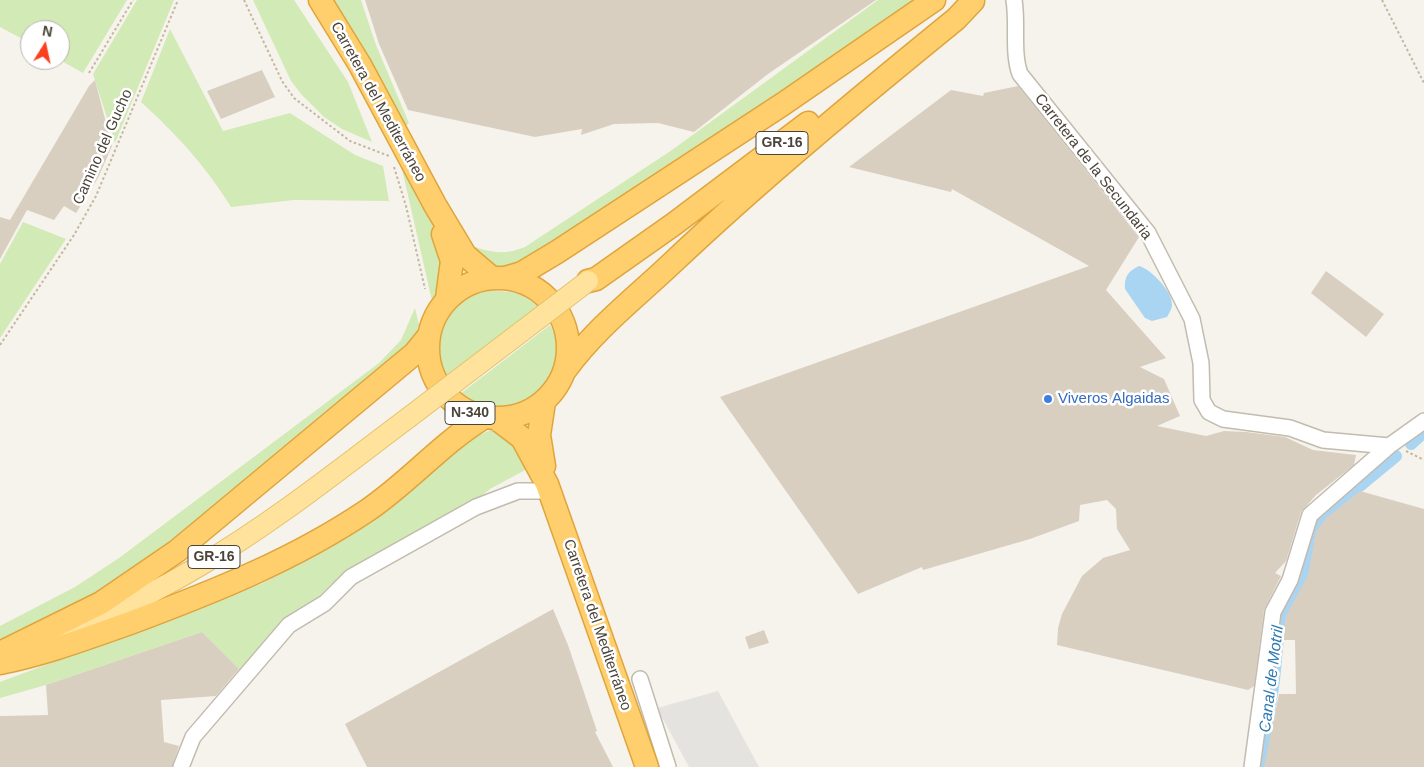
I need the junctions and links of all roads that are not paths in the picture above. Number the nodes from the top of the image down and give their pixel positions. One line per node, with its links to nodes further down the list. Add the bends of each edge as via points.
1 (320, 0): 6 (highway, Carretera del Mediterráneo / N-340, via 360,65)
2 (934, 0): 7 (highway, via 565,247 522,273)
3 (945, 0): 8 (highway, GR-16, via 675,206 592,274)
4 (973, 0): 8 (highway, GR-16, via 674,224 596,279); 11 (highway, via 956,19 792,155 692,244 581,348)
5 (1014, 0): 15 (street, Carretera de la Secundaria, via 1018,21 1016,63 1020,74 1148,233 1192,319 1201,363 1202,400 1209,412 1223,419 1290,428 1323,440)
6 (435, 205): 7 (highway, Carretera del Mediterráneo / N-340, via 464,255); 9 (highway, Carretera del Mediterráneo / N-340, via 452,261)
7 (499, 278): 9 (highway, N-340, via 476,281); 11 (highway, N-340, via 526,283 557,309 566,328 569,348)
8 (588, 281): 18 (main road, GR-16, bridge, via 299,500 202,565 88,624)
9 (447, 298): 10 (highway, N-340, via 434,316)
10 (428, 337): 13 (highway, N-340, via 427,358 434,379 446,397 463,410); 17 (highway, via 415,353 177,551 101,603)
11 (566, 369): 12 (highway, N-340, via 558,387)
12 (544, 402): 13 (highway, N-340, via 514,417); 16 (highway, Carretera del Mediterráneo / N-340, via 539,435)
13 (490, 418): 16 (highway, Carretera del Mediterráneo / N-340, via 522,438); 19 (highway, via 369,510 247,578 37,656)
14 (1424, 421): 15 (street)
15 (1389, 446): 24 (street, via 1310,515 1305,526 1290,580 1273,612)
16 (548, 487): 21 (street, via 518,491 476,507 351,577 325,603 289,625 193,737); 22 (highway, Carretera del Mediterráneo / N-340)
17 (0, 653)
18 (0, 659)
19 (0, 663)
20 (640, 679): 23 (street)
21 (181, 767)
22 (647, 767)
23 (668, 767)
24 (1252, 767)

